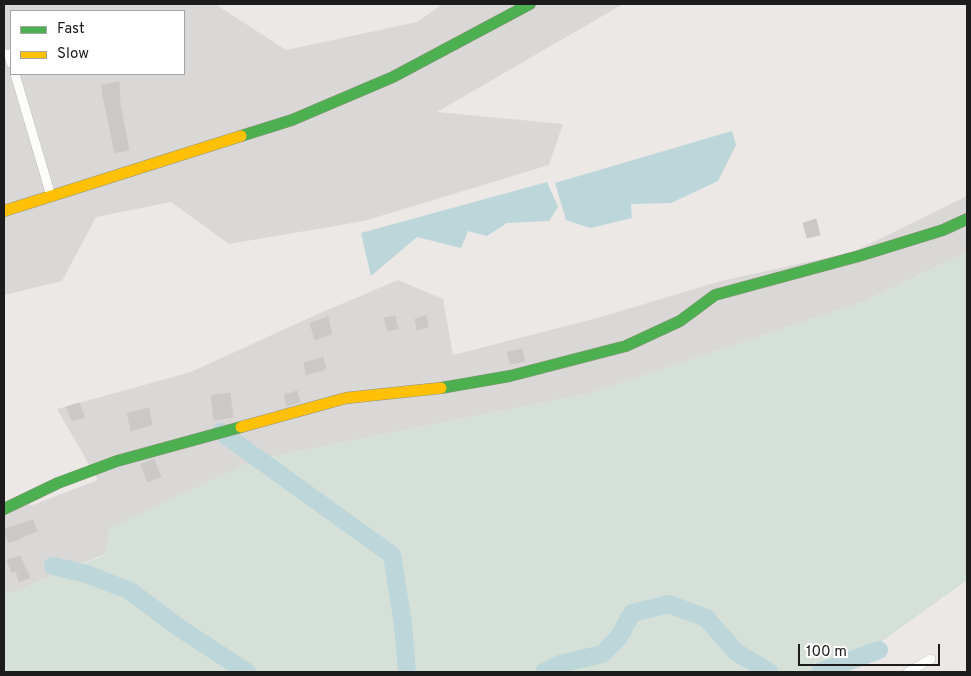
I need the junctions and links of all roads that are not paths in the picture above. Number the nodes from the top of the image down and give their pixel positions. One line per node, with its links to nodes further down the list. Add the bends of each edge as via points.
1 (530, 4): 3 (street, via 393,77 292,120)
2 (15, 75): 3 (street)
3 (51, 196): 4 (street)
4 (4, 211)
5 (967, 220): 6 (street, via 859,256 715,295 680,321 626,346 501,378 425,391 346,398 117,461 58,483)
6 (4, 509)
7 (931, 659): 8 (street)
8 (908, 672)

